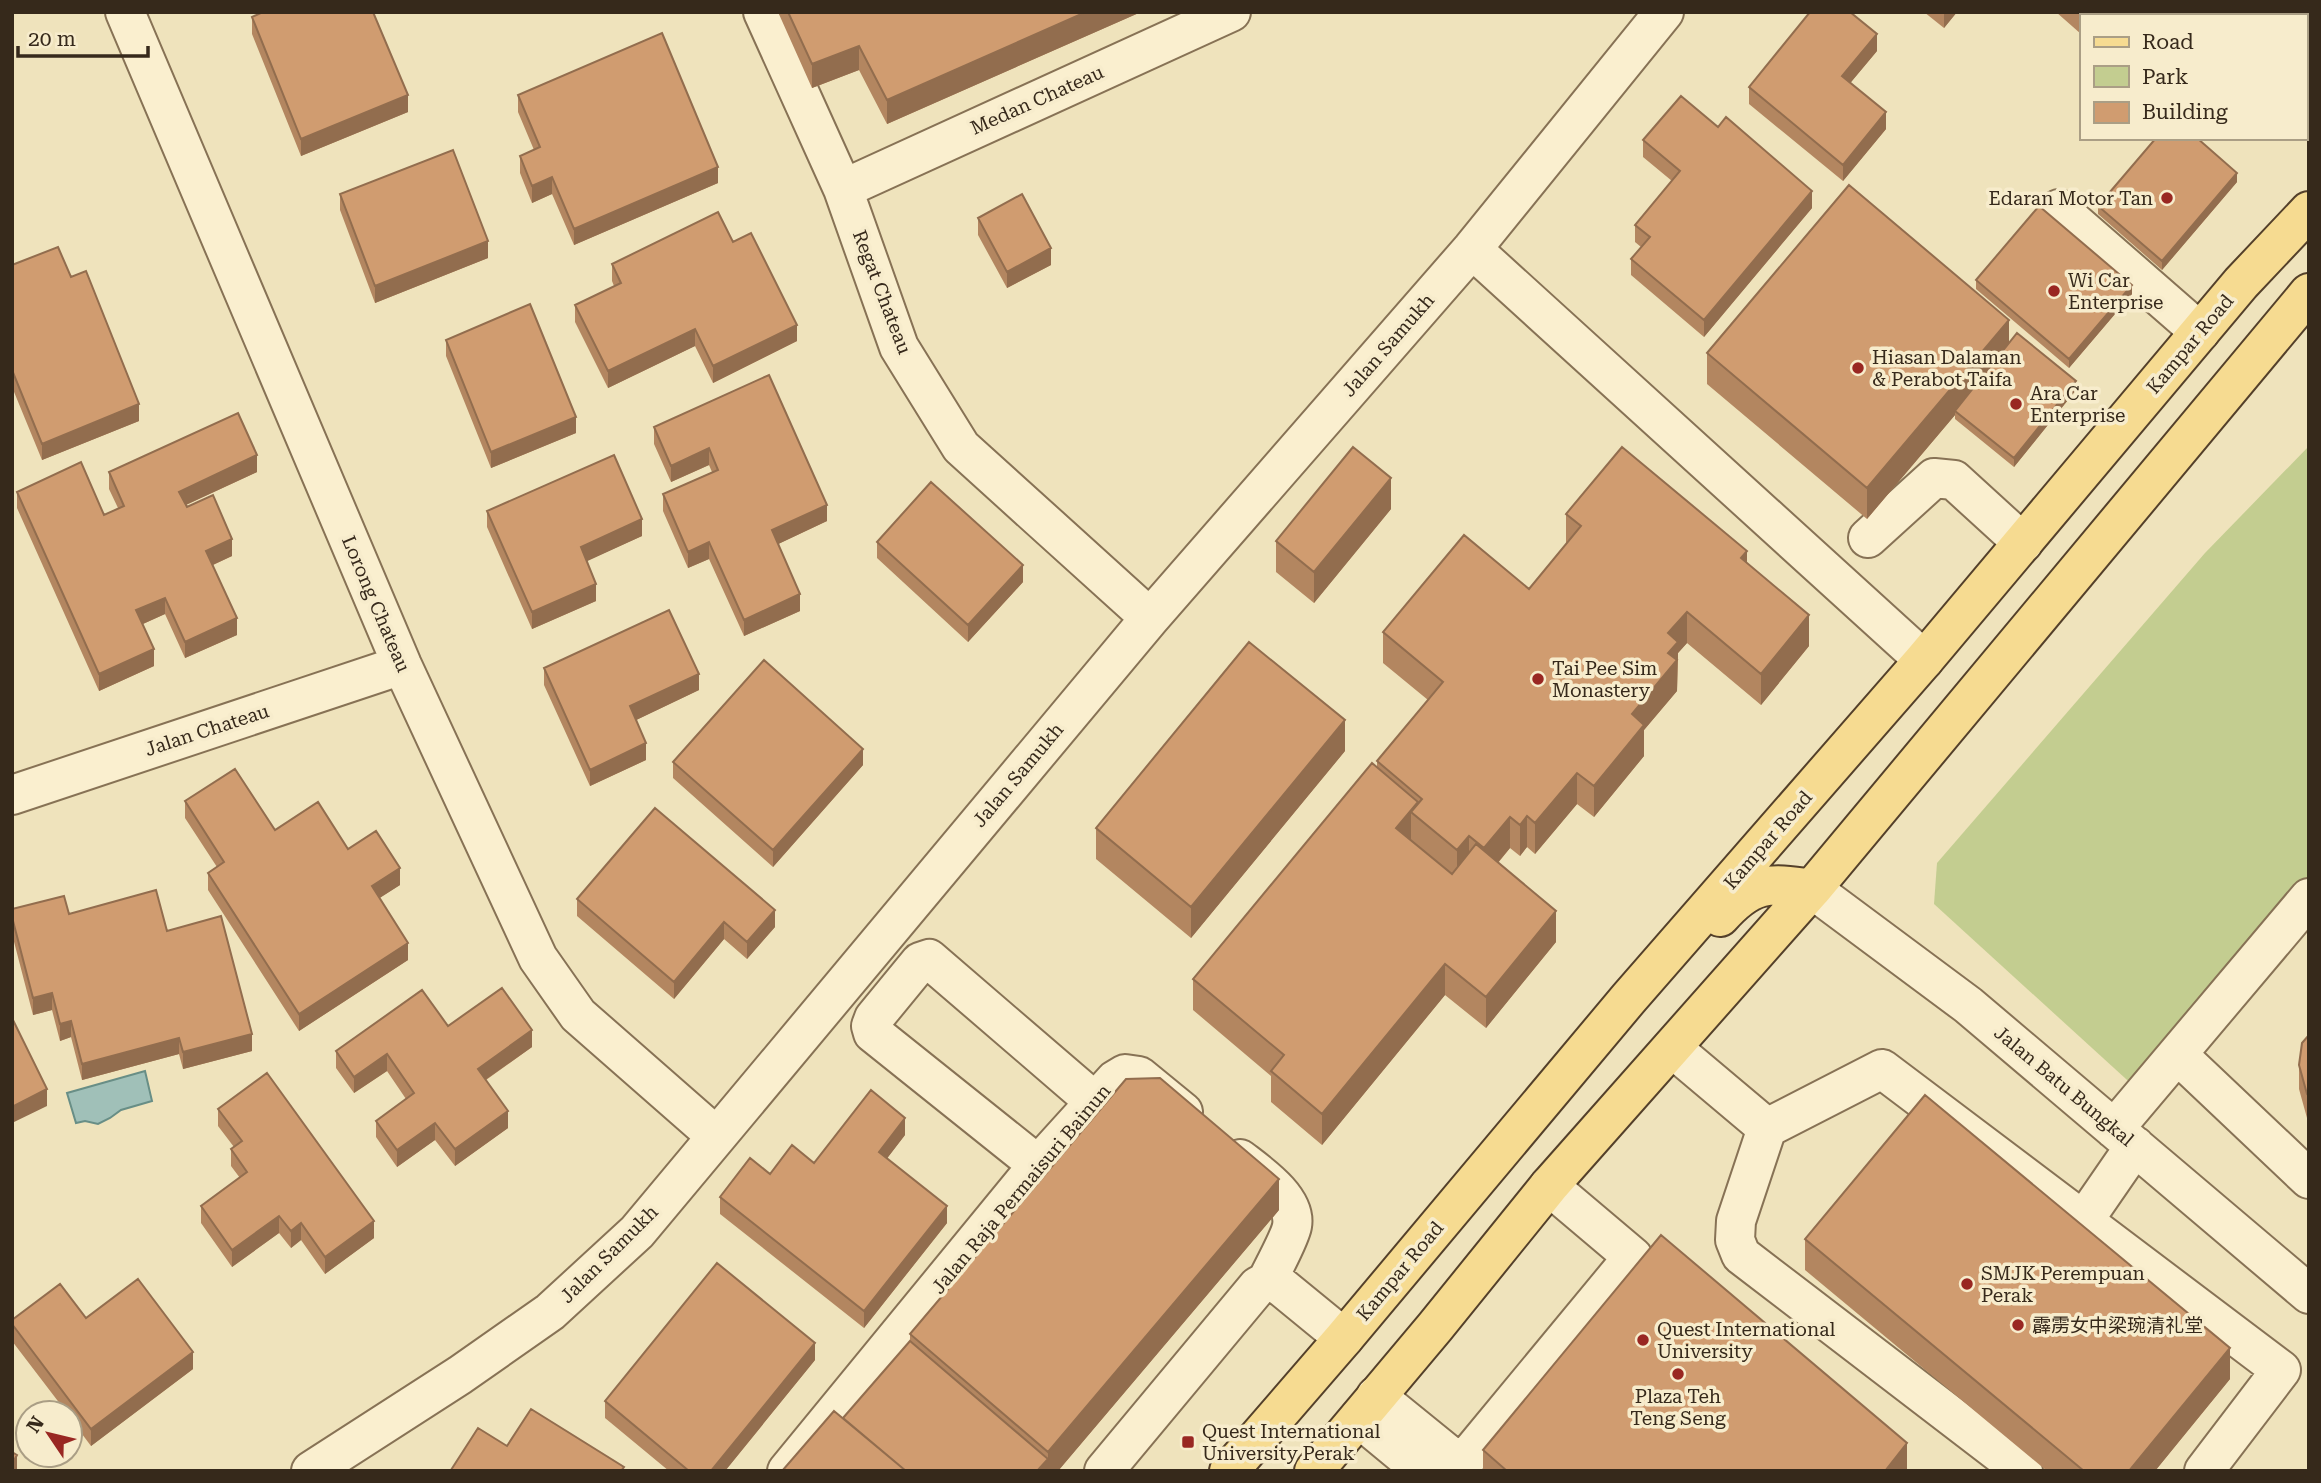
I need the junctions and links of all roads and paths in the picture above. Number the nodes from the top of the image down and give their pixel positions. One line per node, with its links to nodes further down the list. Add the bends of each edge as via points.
1 (125, 12): 15 (street, Lorong Chateau)
2 (763, 12): 5 (street, Regat Chateau)
3 (1231, 12): 5 (street, Medan Chateau)
4 (1664, 12): 8 (street, Jalan Samukh)
5 (843, 189): 13 (street, Regat Chateau, via 899,347 961,447)
6 (2059, 209): 10 (street)
7 (2309, 211): 10 (main road, Kampar Road)
8 (1472, 249): 13 (street, Jalan Samukh); 14 (street)
9 (2309, 293): 17 (main road)
10 (2200, 332): 12 (main road, Kampar Road)
11 (1868, 538): 12 (street, via 1934,478 1954,480)
12 (2023, 543): 14 (main road, Kampar Road)
13 (1150, 618): 24 (street, Jalan Samukh)
14 (1924, 660): 19 (main road, Kampar Road)
15 (402, 665): 16 (street, Jalan Chateau); 24 (street, Lorong Chateau, via 538,958 578,1015)
16 (12, 795)
17 (1812, 889): 19 (main road, via 1782,884 1754,888 1734,902 1659,986); 20 (main road); 25 (street, Jalan Batu Bungkal, via 1968,1005)
18 (2309, 898): 21 (street)
19 (1629, 998): 32 (main road, Kampar Road)
20 (1672, 1048): 23 (street); 28 (main road)
21 (2178, 1055): 25 (street); 27 (street)
22 (1094, 1101): 26 (street, Jalan Raja Permaisuri Bainun); 26 (street, via 929,959 920,962 874,1018 873,1033); 30 (street, Jalan Raja Permaisuri Bainun, via 1125,1074 1139,1076 1281,1192 1293,1224)
23 (1767, 1128): 29 (street, via 1882,1069); 40 (street, via 1737,1222 1735,1240 1741,1255)
24 (716, 1136): 34 (street, Jalan Samukh, via 637,1232 550,1312)
25 (2124, 1138): 29 (street); 31 (street, Jalan Batu Bungkal)
26 (1038, 1165): 35 (street, Jalan Raja Permaisuri Bainun)
27 (2309, 1179)
28 (1549, 1186): 33 (main road); 33 (street, via 1633,1257 1616,1278 1461,1465)
29 (2084, 1220): 41 (street, via 2281,1370)
30 (1267, 1281): 32 (street, via 1278,1284); 36 (street, Jalan Raja Permaisuri Bainun, via 1258,1286)
31 (2309, 1294)
32 (1344, 1338): 37 (main road, Kampar Road)
33 (1367, 1407): 38 (main road); 39 (street)
34 (311, 1471)
35 (787, 1471)
36 (1104, 1471)
37 (1229, 1471)
38 (1314, 1471)
39 (1423, 1471)
40 (2023, 1471)
41 (2204, 1471)

